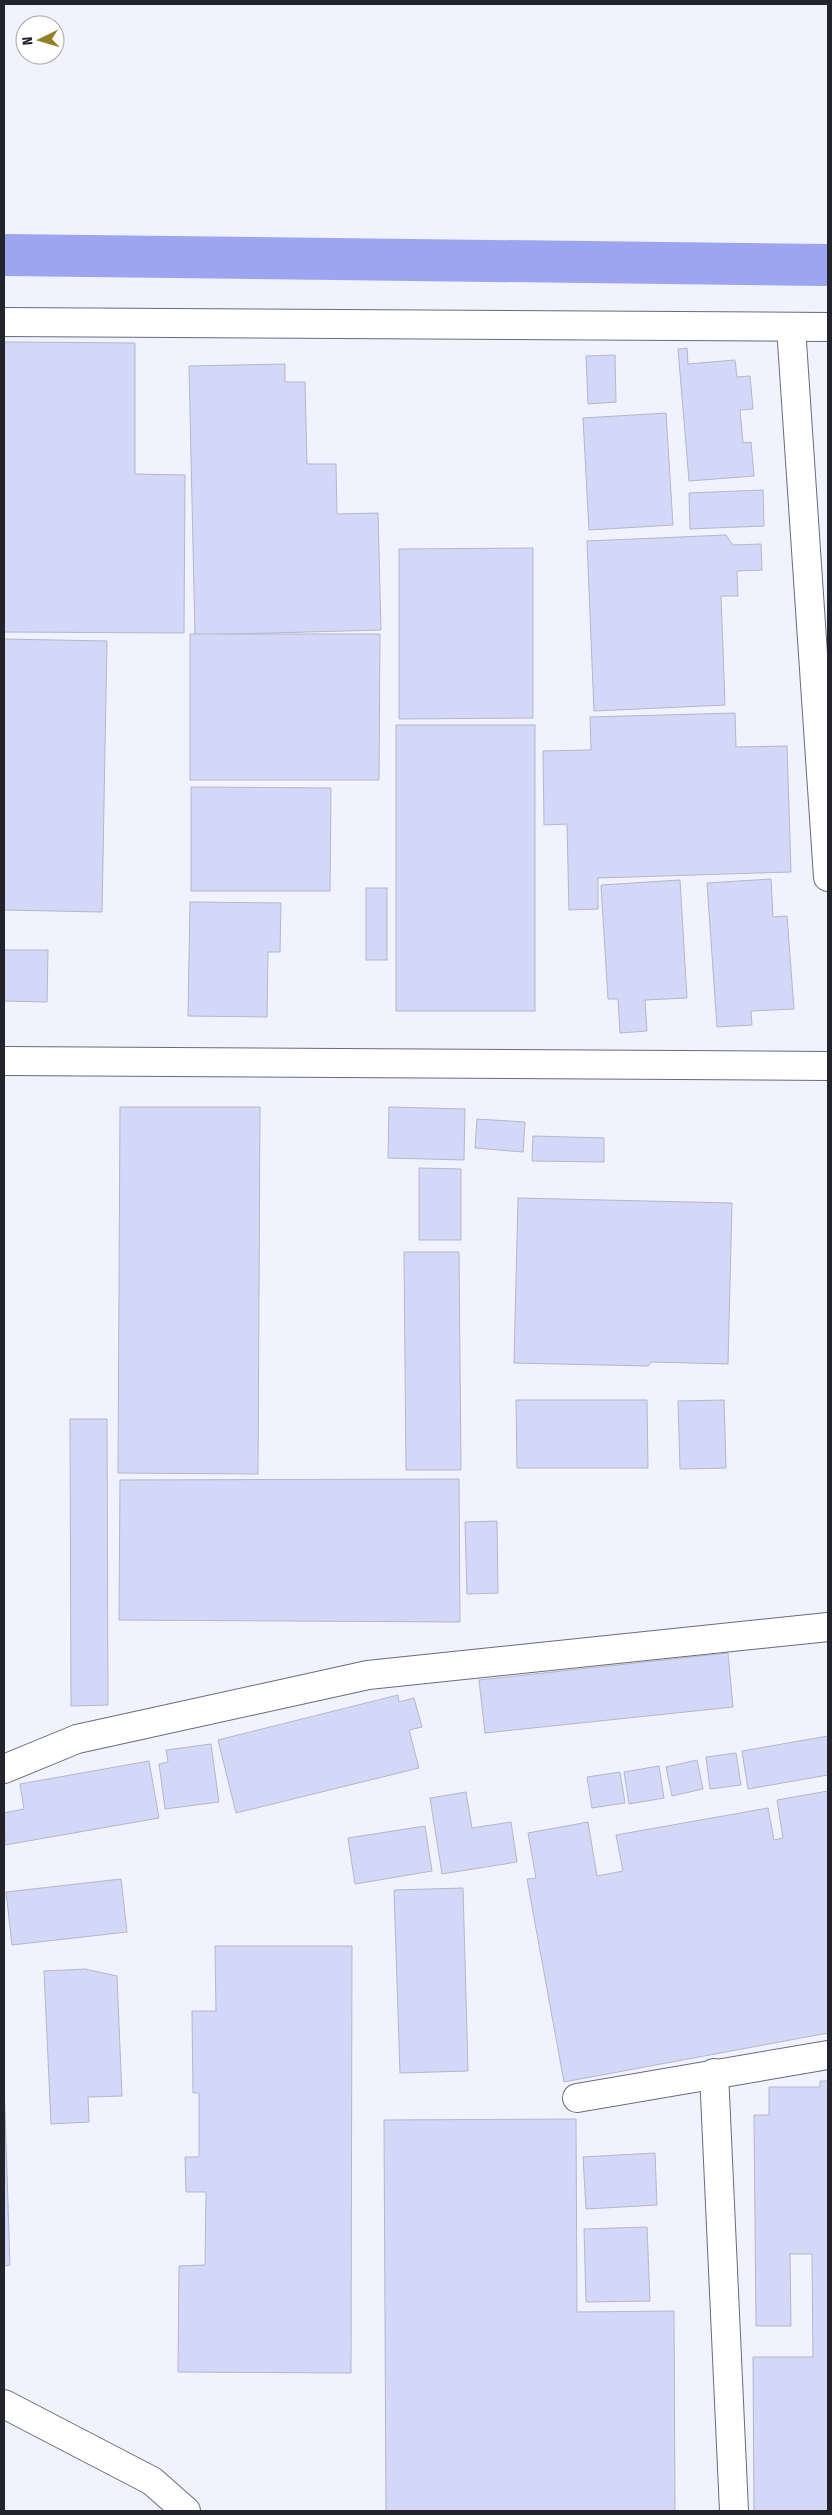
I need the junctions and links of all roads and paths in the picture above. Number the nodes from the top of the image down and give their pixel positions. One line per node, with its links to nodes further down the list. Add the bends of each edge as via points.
1 (4, 322): 2 (street)
2 (791, 327): 3 (street); 4 (street)
3 (828, 327)
4 (828, 877)
5 (4, 1061): 6 (street)
6 (828, 1066)
7 (828, 1627): 8 (street, via 368,1676 77,1740)
8 (4, 1769)
9 (828, 2054): 10 (street)
10 (714, 2073): 11 (street); 14 (street)
11 (576, 2098)
12 (4, 2404): 13 (street, via 152,2481)
13 (186, 2511)
14 (734, 2511)

